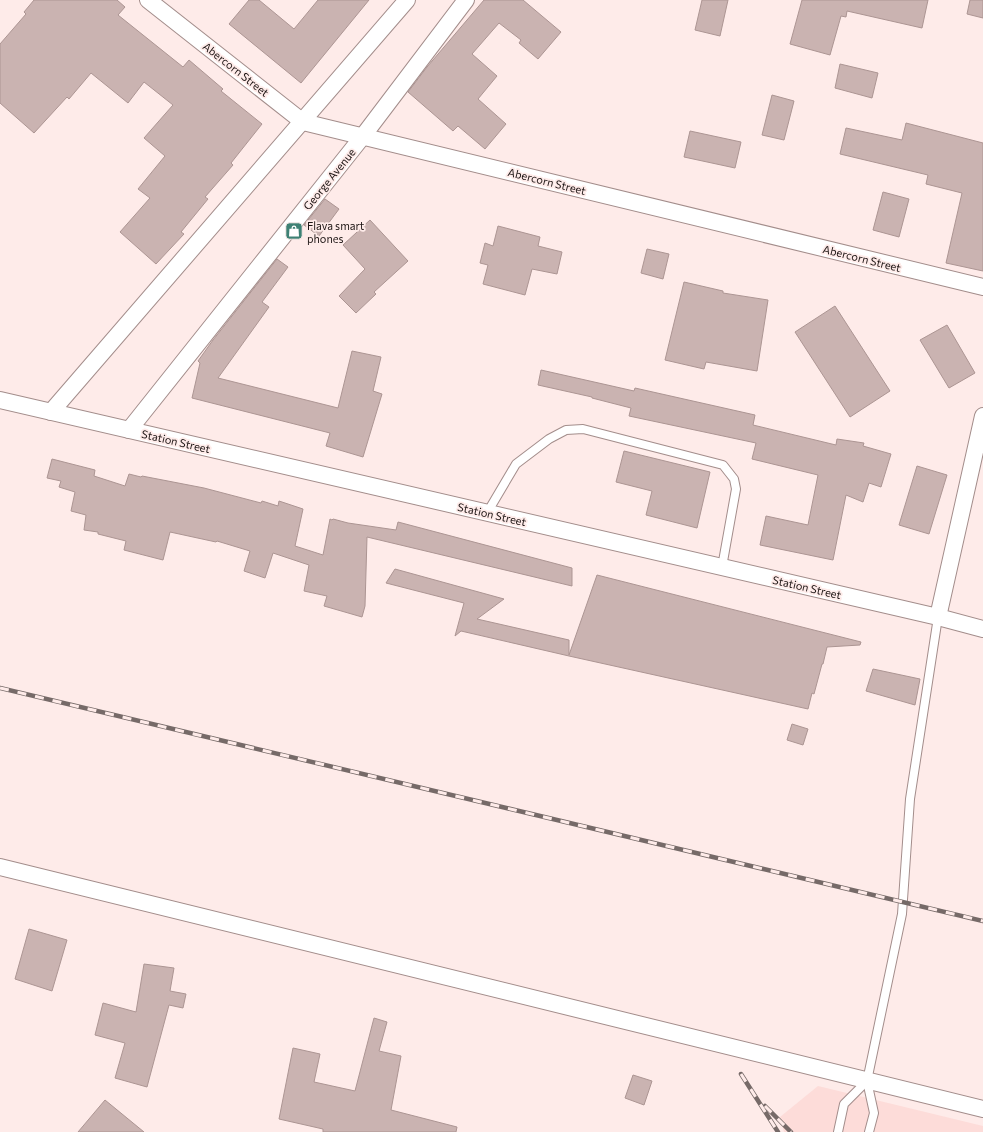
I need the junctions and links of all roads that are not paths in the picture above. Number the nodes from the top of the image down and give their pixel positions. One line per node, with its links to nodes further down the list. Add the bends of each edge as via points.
1 (148, 0): 4 (street, Abercorn Street)
2 (407, 0): 4 (street)
3 (466, 0): 5 (street, George Avenue)
4 (303, 122): 5 (street, Abercorn Street); 8 (street)
5 (363, 136): 6 (street, Abercorn Street); 10 (street, George Avenue)
6 (983, 287)
7 (0, 400): 8 (street, Station Street)
8 (51, 412): 10 (street, Station Street)
9 (983, 416): 13 (street)
10 (129, 430): 11 (street, Station Street)
11 (487, 513): 12 (street, Station Street); 12 (lane, via 516,464 549,439 566,430 583,429 723,465 734,479 736,489)
12 (722, 567): 13 (street, Station Street)
13 (938, 617): 14 (street, Station Street); 16 (lane, via 910,799 902,914)
14 (983, 629)
15 (0, 867): 16 (street)
16 (867, 1081): 17 (street); 18 (lane, via 844,1104); 19 (lane, via 874,1113)
17 (983, 1109)
18 (838, 1132)
19 (869, 1132)

